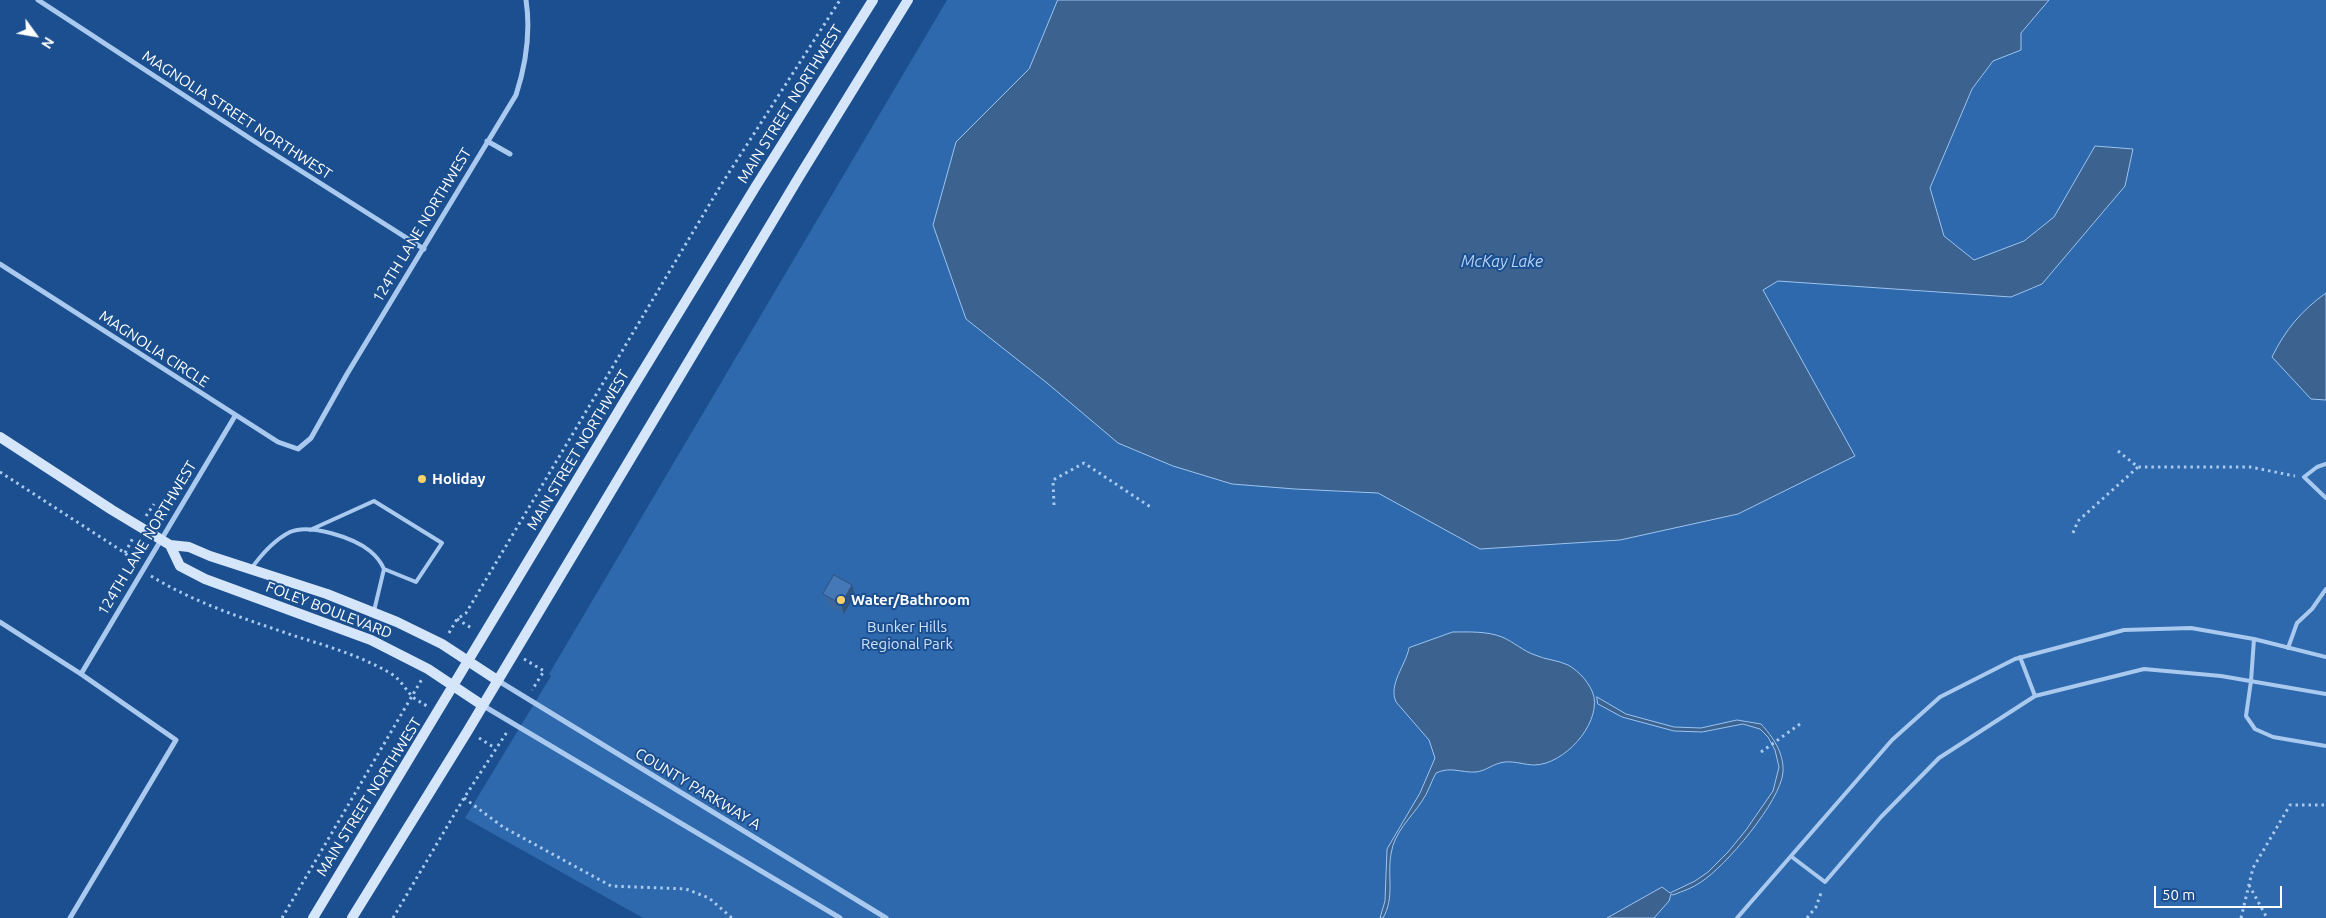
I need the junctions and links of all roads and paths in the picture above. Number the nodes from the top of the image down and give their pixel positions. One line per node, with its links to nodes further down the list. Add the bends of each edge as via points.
1 (38, 0): 8 (street, MAGNOLIA STREET NORTHWEST)
2 (526, 0): 6 (street, 124TH LANE NORTHWEST, via 528,37 523,73 516,95)
3 (840, 0): 30 (path, via 721,185 466,613)
4 (873, 0): 36 (main road, MAIN STREET NORTHWEST, via 720,245)
5 (908, 0): 38 (main road)
6 (487, 141): 7 (street); 8 (street, 124TH LANE NORTHWEST)
7 (510, 154)
8 (424, 249): 12 (street, 124TH LANE NORTHWEST, via 310,438)
9 (0, 264): 10 (street, MAGNOLIA CIRCLE)
10 (235, 416): 12 (street, MAGNOLIA CIRCLE, via 278,442); 23 (street, 124TH LANE NORTHWEST)
11 (0, 437): 23 (main road, FOLEY BOULEVARD)
12 (298, 449)
13 (2118, 451): 15 (path)
14 (2326, 464): 17 (lane)
15 (2138, 467): 17 (path, via 2250,467); 22 (path, via 2078,521)
16 (0, 472): 27 (path, via 126,553)
17 (2304, 478): 18 (lane)
18 (2326, 498)
19 (1054, 505): 20 (path, via 1053,480 1084,463)
20 (1152, 508)
21 (310, 530): 25 (lane, via 291,532 276,542); 26 (lane, via 331,533 369,550); 26 (lane, via 374,501 442,543 416,582)
22 (2074, 532)
23 (161, 539): 24 (main road, FOLEY BOULEVARD); 27 (street, 124TH LANE NORTHWEST)
24 (170, 545): 25 (main road, FOLEY BOULEVARD, via 189,547); 40 (main road, FOLEY BOULEVARD, via 180,566 205,580 371,640)
25 (251, 569): 29 (main road, FOLEY BOULEVARD)
26 (384, 569): 29 (lane)
27 (142, 571): 37 (street, 124TH LANE NORTHWEST); 42 (path, via 180,594 369,663 391,674)
28 (2326, 589): 33 (lane, via 2298,623)
29 (374, 613): 36 (main road, FOLEY BOULEVARD, via 442,644)
30 (457, 619)
31 (0, 622): 37 (street)
32 (2254, 639): 33 (lane); 34 (lane, via 2191,628 2124,630); 39 (lane)
33 (2288, 648): 35 (lane)
34 (2020, 657): 43 (lane); 52 (lane, via 1940,697 1892,740)
35 (2326, 657)
36 (469, 662): 38 (main road, FOLEY BOULEVARD); 40 (main road, MAIN STREET NORTHWEST)
37 (80, 674): 55 (street, via 176,740)
38 (497, 680): 44 (main road); 62 (street, COUNTY PARKWAY A)
39 (2251, 681): 41 (lane); 43 (lane, via 2144,669); 48 (lane, via 2246,716 2255,729 2273,738)
40 (454, 686): 44 (main road, FOLEY BOULEVARD); 45 (main road, MAIN STREET NORTHWEST)
41 (2326, 694)
42 (412, 696): 45 (path); 56 (path)
43 (2035, 696): 53 (lane, via 1939,758 1881,817)
44 (482, 705): 47 (main road); 61 (street)
45 (438, 714): 57 (main road, MAIN STREET NORTHWEST)
46 (1800, 724): 49 (path)
47 (467, 732): 50 (path, via 496,748); 58 (main road)
48 (2326, 746)
49 (1761, 752)
50 (464, 798): 59 (path); 60 (path, via 503,827 611,886 686,889 709,898)
51 (2326, 806): 54 (path, via 2290,805 2253,868)
52 (1792, 857): 53 (lane); 63 (lane)
53 (1825, 882): 64 (path, via 1816,907)
54 (2249, 885): 65 (path); 66 (path)
55 (70, 918)
56 (282, 918)
57 (313, 918)
58 (352, 918)
59 (393, 918)
60 (732, 918)
61 (840, 918)
62 (886, 918)
63 (1738, 918)
64 (1807, 918)
65 (2241, 918)
66 (2267, 918)

